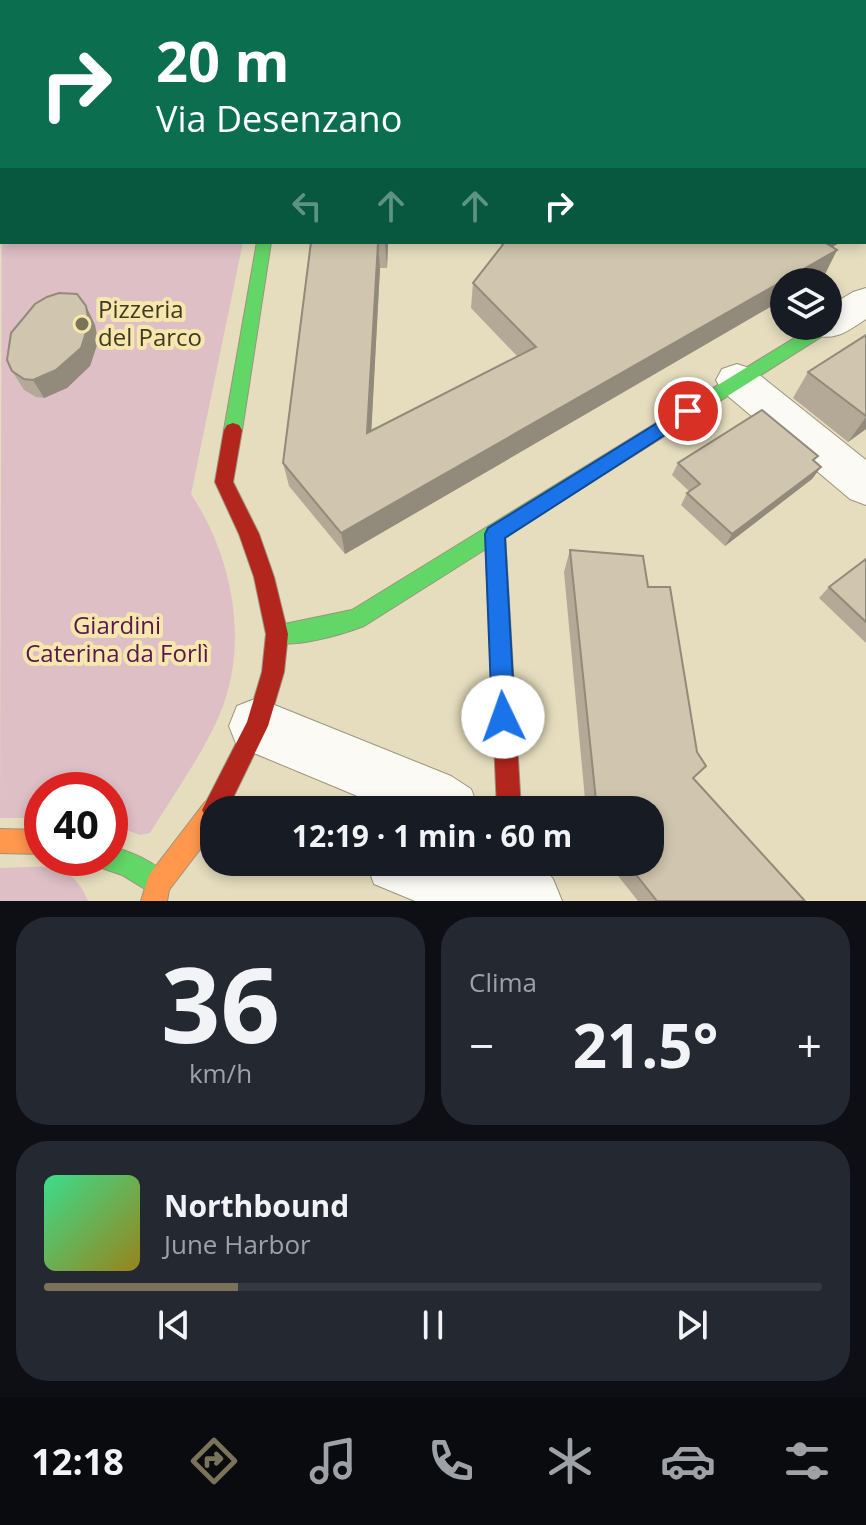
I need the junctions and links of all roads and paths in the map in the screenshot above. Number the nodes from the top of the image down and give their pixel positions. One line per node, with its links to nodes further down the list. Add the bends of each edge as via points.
1 (264, 244): 8 (street, via 224,482 264,577)
2 (866, 301): 3 (street)
3 (842, 316)
4 (802, 340): 5 (street)
5 (737, 380): 6 (street); 7 (street)
6 (866, 486)
7 (495, 534): 8 (street, via 357,619); 12 (street)
8 (277, 634): 9 (street, via 273,672)
9 (257, 726): 10 (street); 11 (street)
10 (222, 796)
11 (428, 796)
12 (508, 796)
13 (200, 832): 19 (street)
14 (0, 841): 15 (street)
15 (24, 842)
16 (128, 864): 19 (street)
17 (459, 876): 18 (street)
18 (510, 884)
19 (156, 892)

